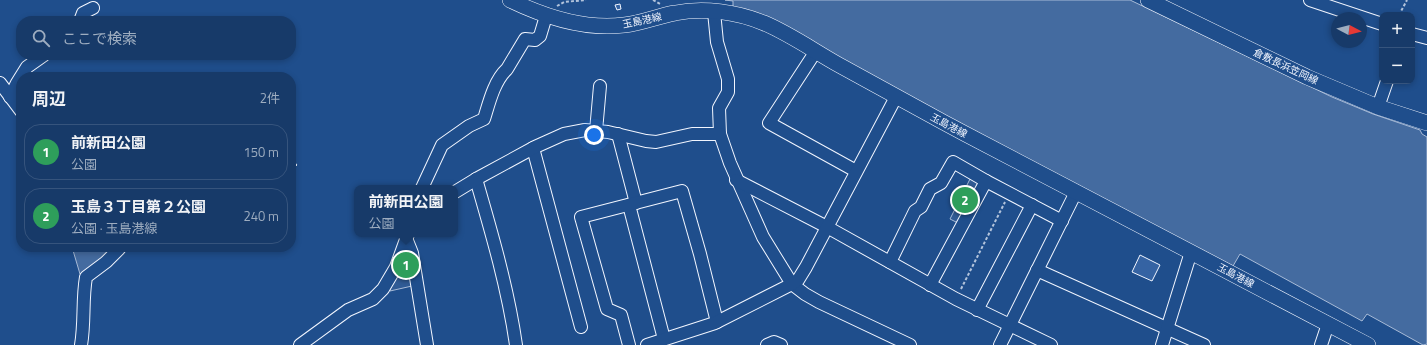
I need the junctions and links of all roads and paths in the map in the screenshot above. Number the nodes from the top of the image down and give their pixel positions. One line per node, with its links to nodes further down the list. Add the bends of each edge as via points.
1 (510, 0): 10 (main road, 玉島港線)
2 (586, 0): 10 (path, via 561,3)
3 (1148, 0): 24 (main road, 倉敷長浜笠岡線, via 1308,77)
4 (1310, 0): 11 (street)
5 (1406, 0): 8 (path)
6 (94, 8): 9 (street)
7 (714, 12): 10 (main road, 玉島港線, via 698,10 625,25 604,26); 14 (main road, 玉島港線, via 743,16 764,23); 28 (street, via 717,42 728,79 728,92 719,108)
8 (1400, 12)
9 (82, 16)
10 (546, 16): 34 (street, via 540,36 536,40 525,38 504,72 492,93 484,119 442,145)
11 (1379, 23)
12 (1415, 35): 13 (street)
13 (1427, 38)
14 (816, 51): 22 (main road, 玉島港線); 30 (street, via 770,123)
15 (37, 60): 16 (street)
16 (24, 72)
17 (0, 82): 21 (street)
18 (16, 83): 21 (street)
19 (1387, 84): 24 (street)
20 (600, 86): 26 (street)
21 (10, 97): 23 (street)
22 (896, 97): 30 (street); 36 (main road, 玉島港線)
23 (16, 105)
24 (1378, 107): 25 (main road, 倉敷長浜笠岡線)
25 (1427, 123)
26 (596, 131): 27 (street); 29 (street, via 585,130 564,134)
27 (618, 134): 28 (street, via 656,142 692,134); 38 (street)
28 (720, 134): 32 (street)
29 (533, 148): 31 (street); 55 (street)
30 (856, 171): 41 (street)
31 (476, 179): 35 (street); 61 (street, via 494,240)
32 (736, 180): 41 (street); 48 (street, via 763,237)
33 (986, 181): 37 (street); 46 (street, via 953,162 941,183 930,189 921,207 915,211); 49 (street)
34 (423, 185)
35 (458, 190)
36 (1076, 192): 40 (street); 45 (main road, 玉島港線)
37 (1010, 193): 39 (street); 50 (path)
38 (633, 204): 52 (street, via 682,191); 57 (street); 62 (street, via 581,217 607,309 621,315)
39 (1032, 205): 40 (street); 51 (street)
40 (1062, 221): 47 (street)
41 (827, 227): 46 (street); 48 (street, via 806,267 798,280)
42 (407, 237): 59 (street, via 396,266 383,290 373,299 348,310)
43 (407, 237): 60 (street)
44 (116, 252): 58 (street, via 86,277)
45 (1191, 252): 53 (main road, 玉島港線); 56 (street)
46 (890, 262): 49 (street)
47 (1037, 270): 54 (street); 56 (street)
48 (792, 284): 52 (street); 66 (street, via 819,302)
49 (930, 285): 50 (street)
50 (956, 299): 51 (street)
51 (977, 310): 54 (street)
52 (717, 322): 57 (street)
53 (1328, 324): 71 (street); 72 (main road, 玉島港線)
54 (1009, 326): 67 (street); 68 (street)
55 (581, 327)
56 (1167, 328): 69 (street); 70 (street)
57 (664, 339): 63 (street)
58 (81, 345)
59 (300, 345)
60 (427, 345)
61 (516, 345)
62 (629, 345)
63 (647, 345)
64 (767, 345): 65 (street, via 774,342)
65 (781, 345)
66 (910, 345)
67 (1000, 345)
68 (1051, 345)
69 (1162, 345)
70 (1204, 345)
71 (1321, 345)
72 (1368, 345)

